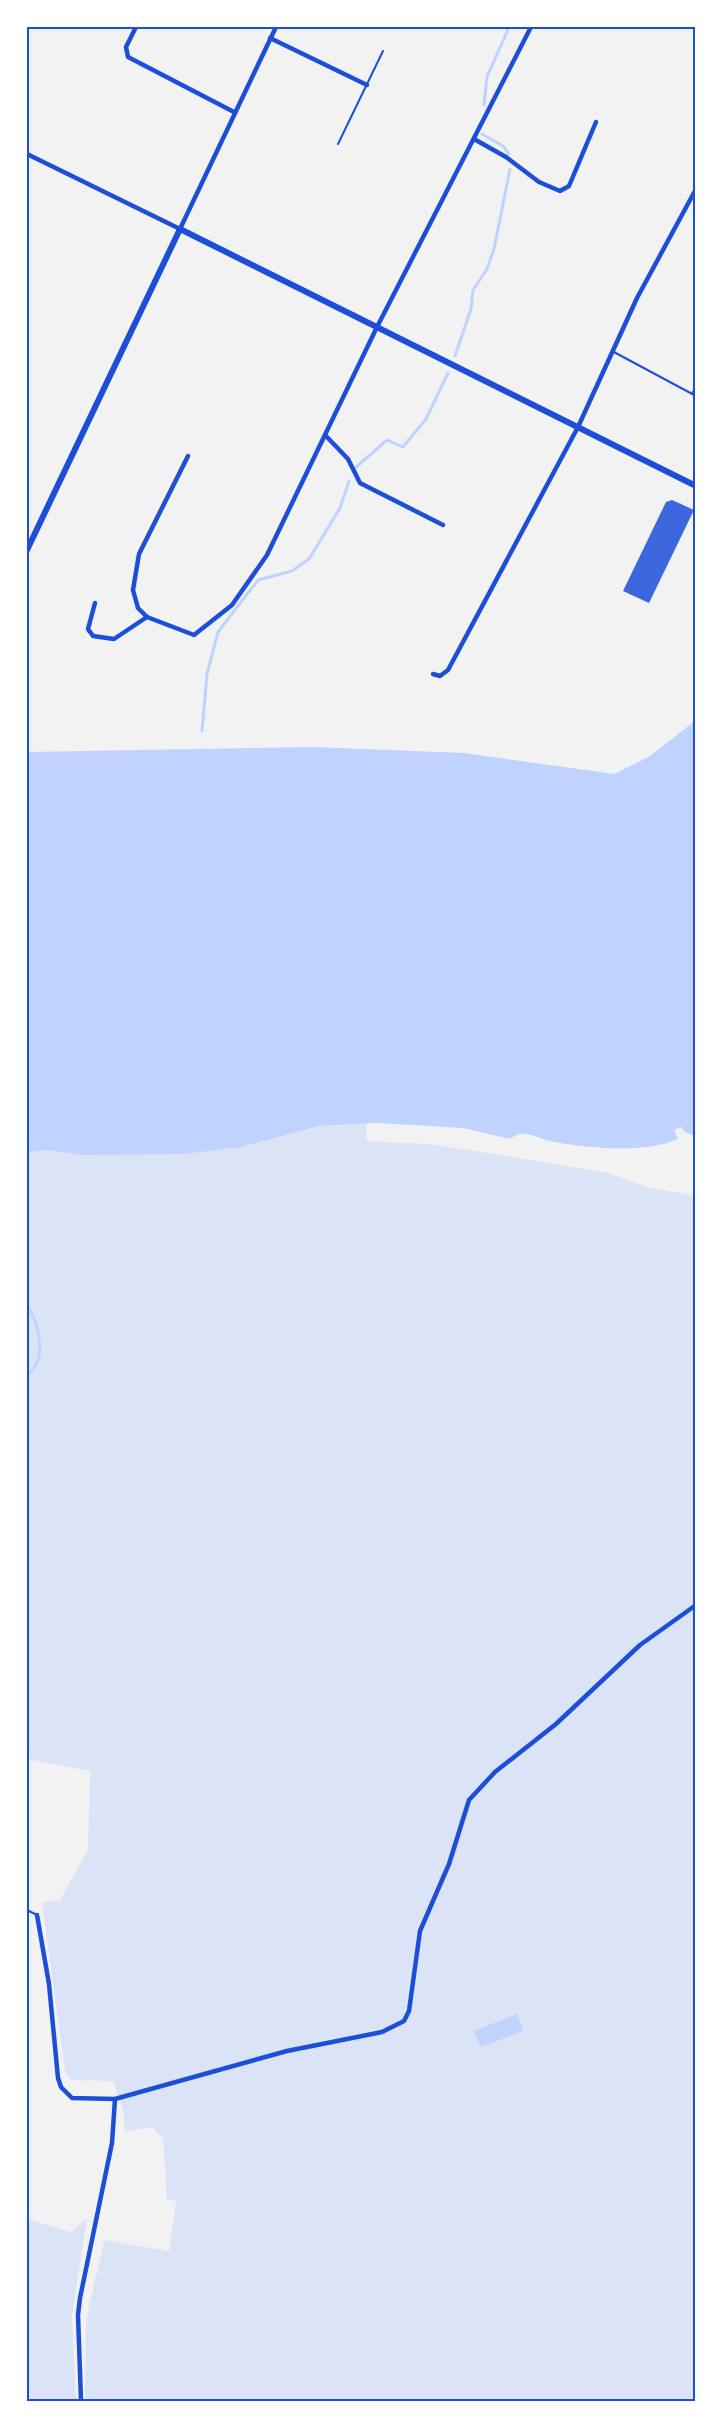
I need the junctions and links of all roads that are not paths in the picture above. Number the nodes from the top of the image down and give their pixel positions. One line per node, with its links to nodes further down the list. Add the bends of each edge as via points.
1 (136, 27): 7 (street, via 126,47 128,57)
2 (276, 27): 4 (street)
3 (531, 27): 9 (street)
4 (270, 38): 6 (street); 7 (street)
5 (383, 51): 6 (lane)
6 (367, 85): 10 (lane)
7 (234, 112): 13 (street)
8 (596, 122): 9 (street, via 569,186 560,191 539,182)
9 (474, 139): 14 (street)
10 (338, 144)
11 (27, 154): 13 (street)
12 (696, 189): 15 (street)
13 (180, 229): 14 (street); 24 (street)
14 (377, 327): 19 (street); 20 (street)
15 (612, 351): 17 (lane); 19 (street)
16 (696, 386): 17 (lane)
17 (692, 394): 18 (lane)
18 (696, 396)
19 (578, 427): 22 (street); 27 (street, via 448,670)
20 (326, 436): 23 (street, via 348,459 360,483); 26 (street, via 267,555 232,605 194,635)
21 (188, 456): 26 (street, via 139,554 133,583 136,603)
22 (696, 486)
23 (443, 525)
24 (27, 550)
25 (95, 603): 26 (street, via 88,629 93,636 114,639)
26 (147, 617)
27 (433, 674)
28 (696, 1605): 31 (street, via 640,1645 556,1724 495,1772 469,1800 449,1864 420,1931 409,2011 404,2021 382,2032 287,2051)
29 (27, 1910): 30 (lane)
30 (37, 1915): 31 (street, via 61,2086 72,2098)
31 (115, 2099): 32 (street, via 112,2142 79,2307)
32 (81, 2401)

